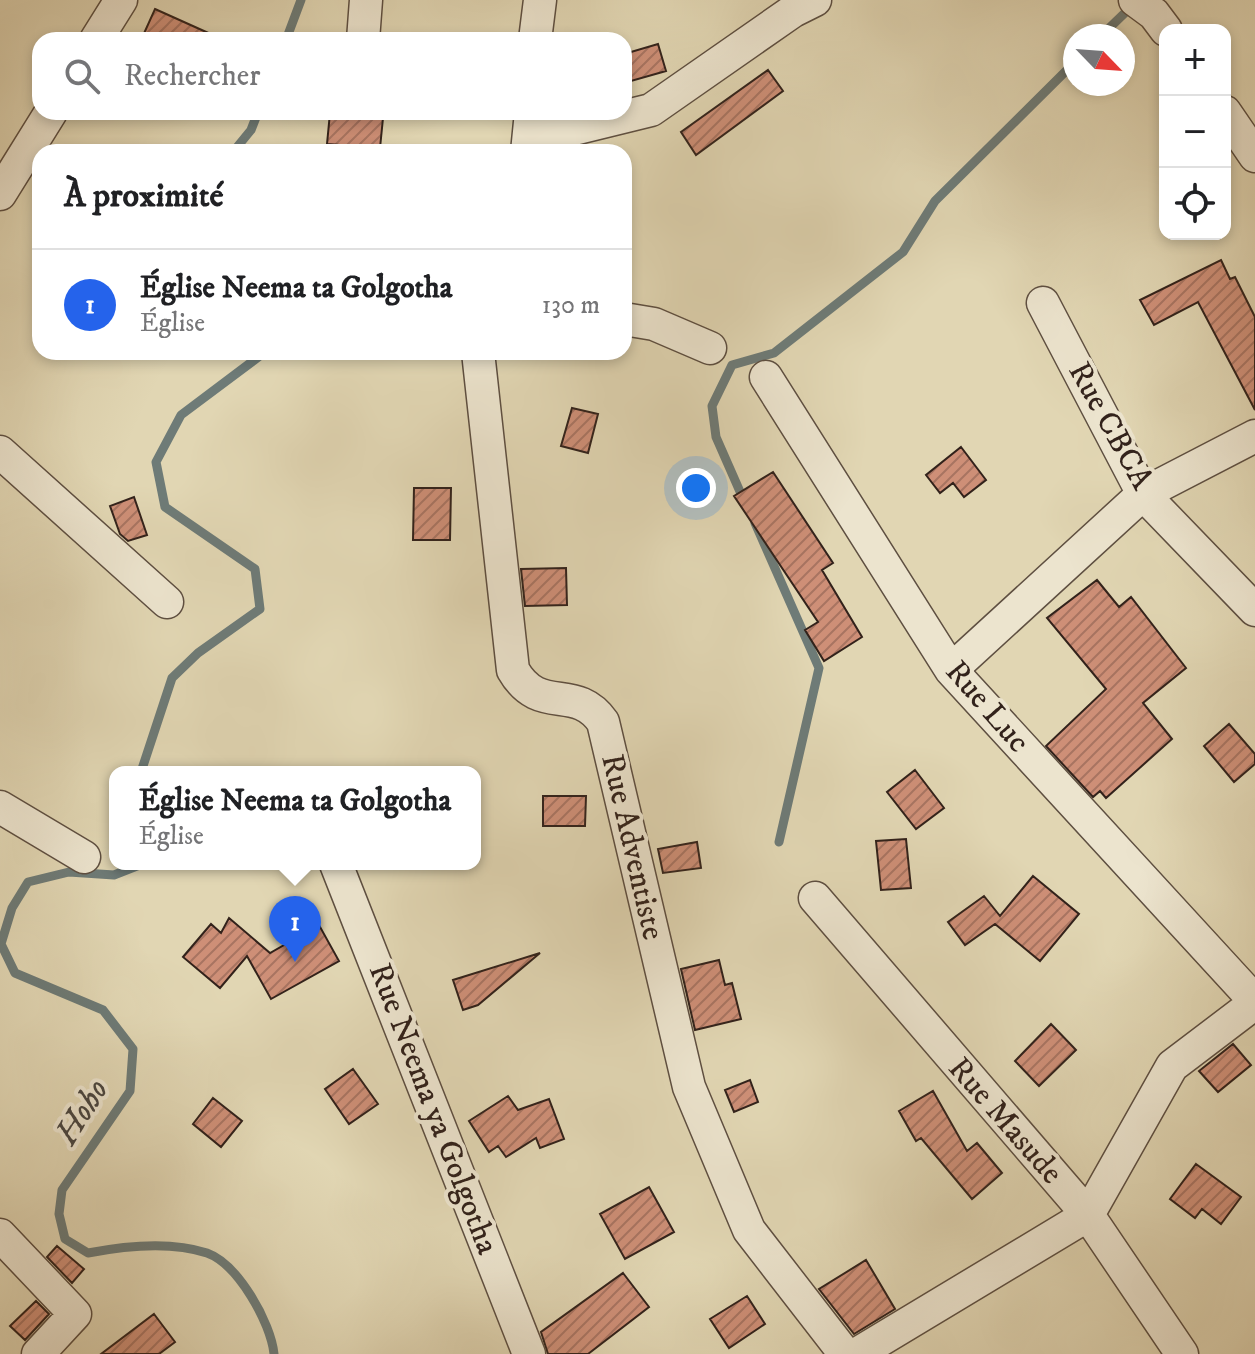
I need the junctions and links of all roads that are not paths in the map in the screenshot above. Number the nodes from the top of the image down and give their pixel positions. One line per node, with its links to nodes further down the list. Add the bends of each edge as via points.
1 (121, 0): 7 (street)
2 (366, 0): 8 (street)
3 (540, 0): 9 (street)
4 (1135, 0): 6 (street)
5 (799, 4): 10 (street, via 651,110)
6 (1162, 24)
7 (101, 32)
8 (364, 32)
9 (536, 32)
10 (632, 114)
11 (46, 120): 16 (street)
12 (602, 120): 14 (street)
13 (1231, 121): 15 (street)
14 (529, 135)
15 (1255, 156)
16 (0, 194)
17 (1043, 303): 24 (street, Rue CBCA)
18 (632, 320): 19 (street)
19 (710, 348)
20 (479, 360): 37 (street, Rue Adventiste, via 513,670 523,687 541,698 577,701 603,722 689,1087 749,1230)
21 (766, 377): 27 (street, Rue Luc)
22 (1255, 436): 24 (street)
23 (0, 452): 25 (street)
24 (1143, 494): 26 (street, Rue CBCA); 27 (street)
25 (167, 602)
26 (1255, 610)
27 (951, 670): 32 (street, Rue Luc)
28 (0, 807): 29 (street)
29 (84, 857)
30 (338, 870): 36 (street, Rue Neema ya Golgotha)
31 (815, 898): 33 (street, Rue Masude)
32 (1255, 1002): 33 (street, via 1172,1066)
33 (1088, 1215): 38 (street); 39 (street, Rue Masude)
34 (0, 1235): 35 (street, via 75,1314)
35 (38, 1354)
36 (529, 1354)
37 (845, 1354)
38 (857, 1354)
39 (1182, 1354)

